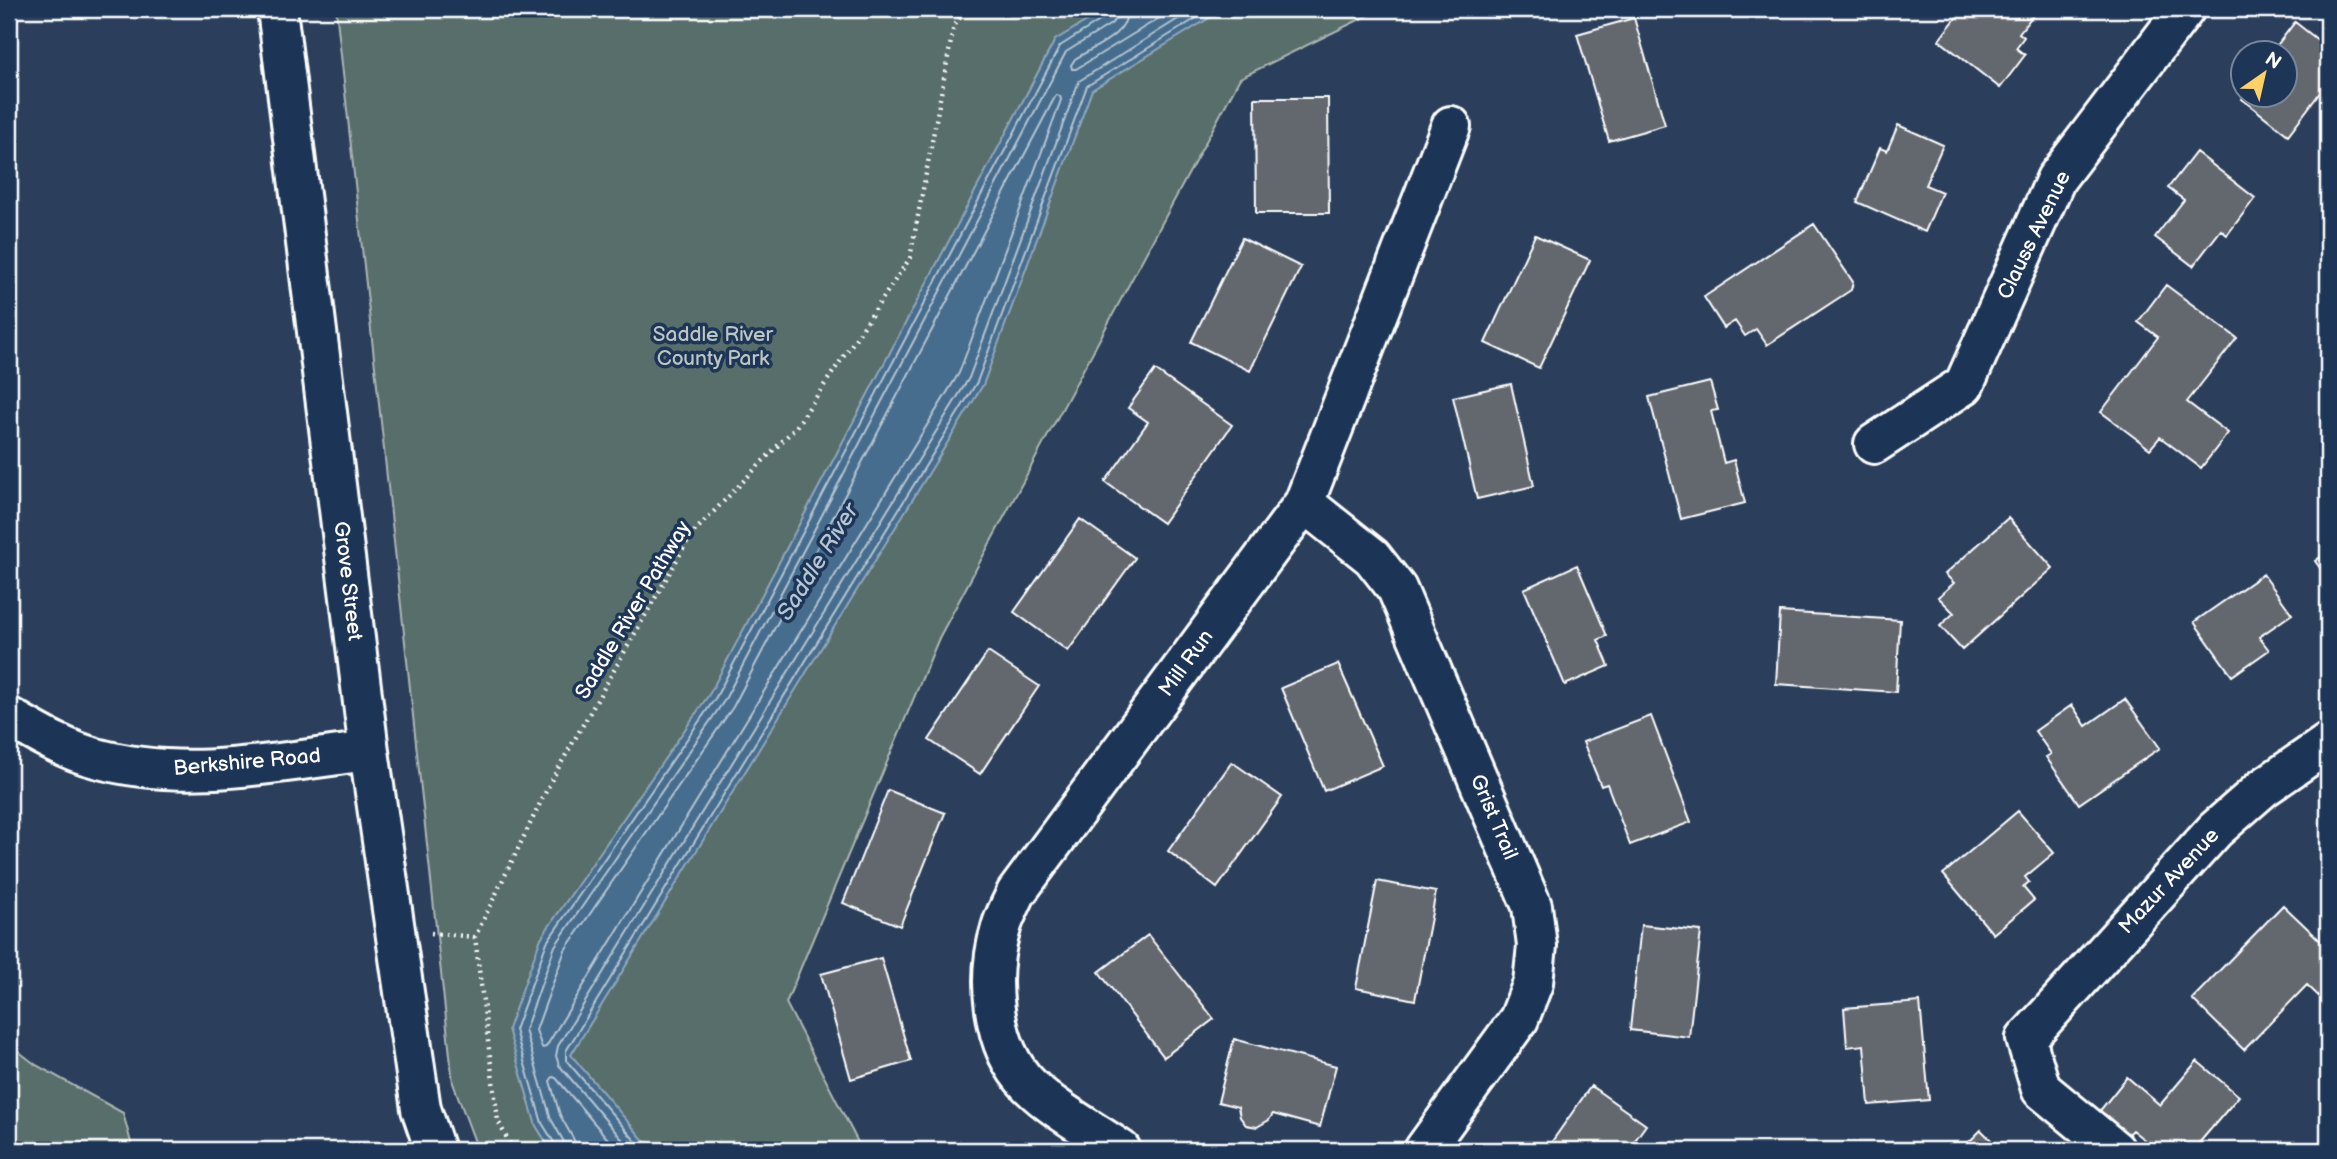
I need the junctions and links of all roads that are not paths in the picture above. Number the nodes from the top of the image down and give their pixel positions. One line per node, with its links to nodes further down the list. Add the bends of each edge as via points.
1 (277, 9): 8 (street, Grove Street)
2 (2185, 9): 4 (street, Clauss Avenue, via 2056,179 1964,385)
3 (1451, 126): 5 (street, Mill Run)
4 (1874, 444)
5 (1304, 503): 10 (street, Mill Run, via 1016,893 1001,928 993,974 996,1017 1009,1056 1027,1083 1049,1103); 11 (street, Grist Trail, via 1372,557 1396,589 1532,906 1537,946 1533,983 1519,1019)
6 (9, 717): 8 (street, Berkshire Road, via 49,740 95,758 143,768 192,771)
7 (2328, 743): 12 (street, Mazur Avenue, via 2263,788 2215,830 2026,1039 2041,1089)
8 (369, 751): 9 (street, Grove Street, via 421,1109)
9 (435, 1150)
10 (1121, 1150)
11 (1424, 1150)
12 (2115, 1150)

